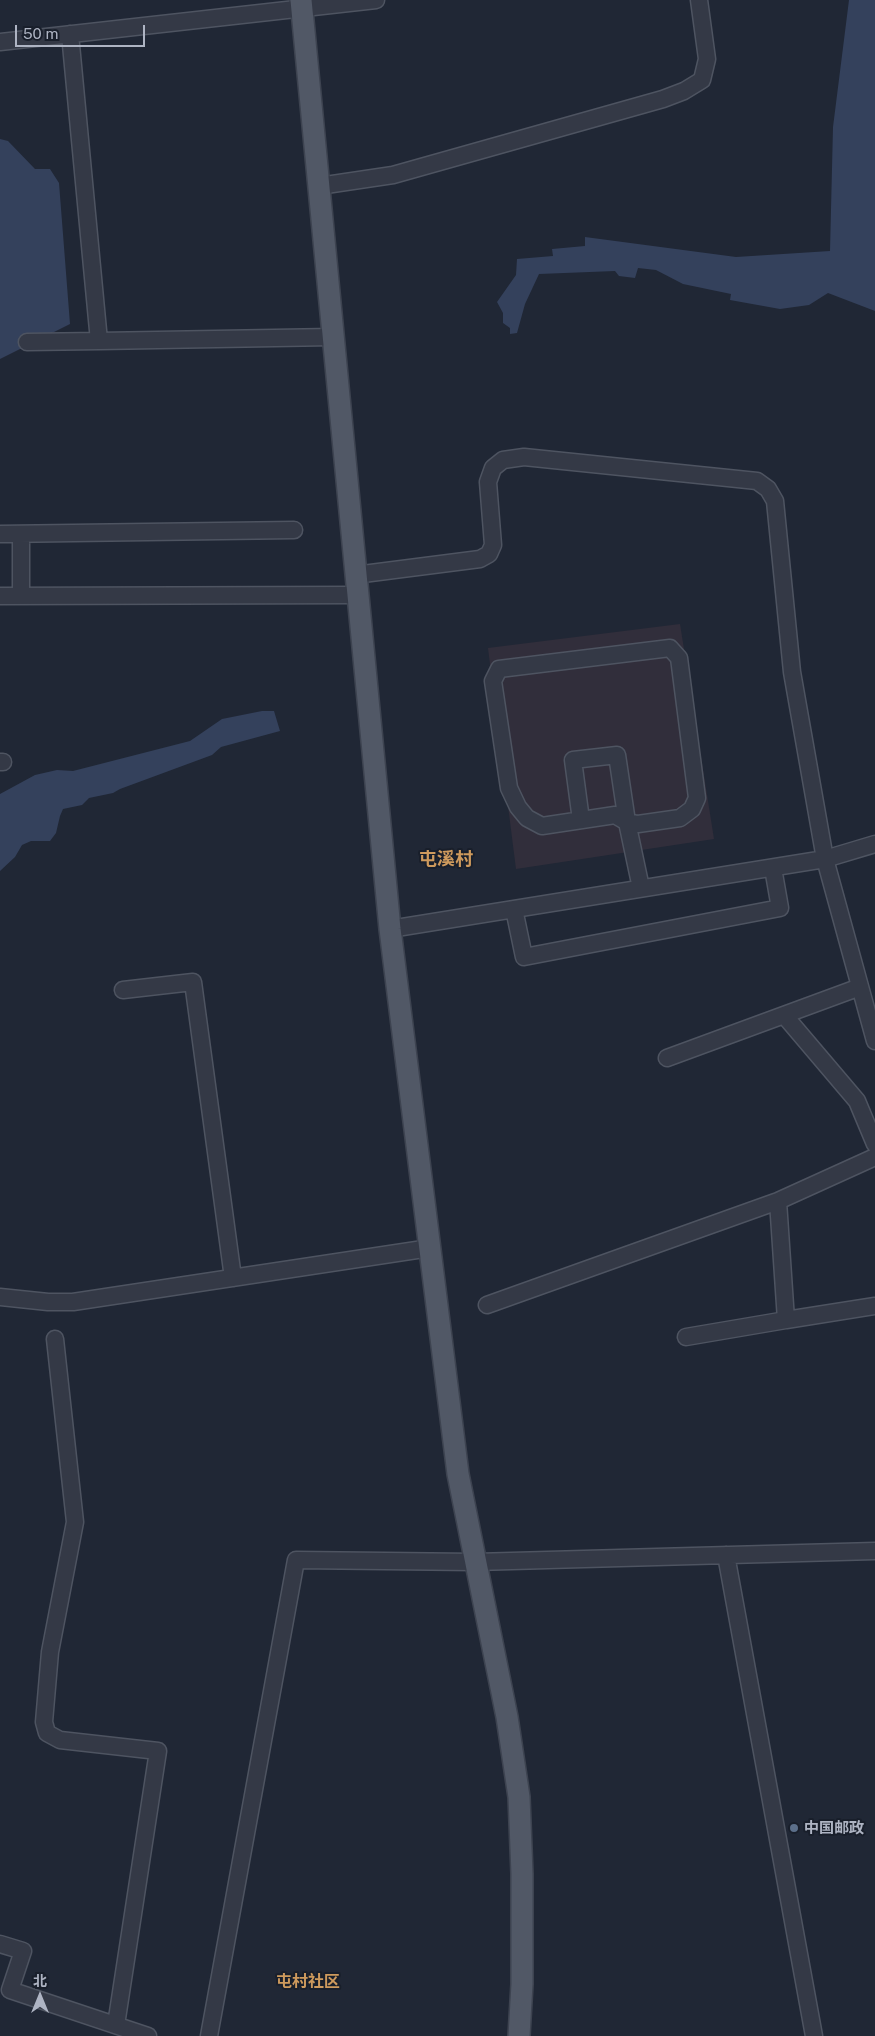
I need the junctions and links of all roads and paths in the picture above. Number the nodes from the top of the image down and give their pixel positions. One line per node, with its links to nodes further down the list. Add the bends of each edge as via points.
1 (376, 0): 3 (street)
2 (699, 0): 6 (street, via 707,59 702,80 684,91 393,175)
3 (301, 4): 4 (street); 6 (main road)
4 (70, 34): 5 (street); 8 (street)
5 (0, 42)
6 (318, 186): 7 (main road)
7 (333, 337): 8 (street); 13 (main road)
8 (99, 341): 9 (street)
9 (27, 342)
10 (294, 530): 12 (street)
11 (0, 534): 12 (street)
12 (20, 534): 15 (street)
13 (356, 585): 15 (street); 19 (street, via 480,559 489,554 493,544 488,482 494,468 503,460 524,458 757,481 768,489 775,501 792,672); 23 (main road)
14 (0, 596): 15 (street)
15 (20, 596)
16 (580, 820): 17 (street, via 615,815); 17 (street, via 573,760 617,755); 17 (street, via 542,826 527,818 518,807 509,788 493,681 499,670 670,648 679,658 697,798 692,809 680,818 638,824)
17 (627, 822): 21 (street)
18 (875, 844): 19 (street)
19 (825, 859): 20 (street); 24 (street)
20 (773, 868): 21 (street); 22 (street, via 780,908 524,957)
21 (641, 888): 22 (street)
22 (514, 909): 23 (street)
23 (390, 929): 32 (main road)
24 (860, 987): 26 (street); 27 (street)
25 (122, 990): 33 (street, via 193,982)
26 (784, 1015): 28 (street); 29 (street, via 857,1100)
27 (875, 1041)
28 (667, 1058)
29 (875, 1144)
30 (875, 1157): 31 (street)
31 (778, 1201): 35 (street); 37 (street)
32 (430, 1248): 33 (street); 42 (main road, via 458,1474)
33 (233, 1278): 34 (street, via 73,1302)
34 (0, 1297)
35 (488, 1305)
36 (875, 1306): 37 (street)
37 (786, 1320): 38 (street)
38 (686, 1338)
39 (55, 1340): 44 (street, via 75,1522 50,1652 44,1722 47,1734 60,1740 158,1750)
40 (875, 1551): 41 (street)
41 (726, 1555): 42 (street); 48 (street)
42 (475, 1562): 46 (street, via 296,1560); 47 (main road, via 507,1717 519,1797 522,1984)
43 (0, 1944): 44 (street, via 23,1951 10,1990)
44 (116, 2025): 45 (street)
45 (148, 2036)
46 (209, 2036)
47 (519, 2036)
48 (814, 2036)

